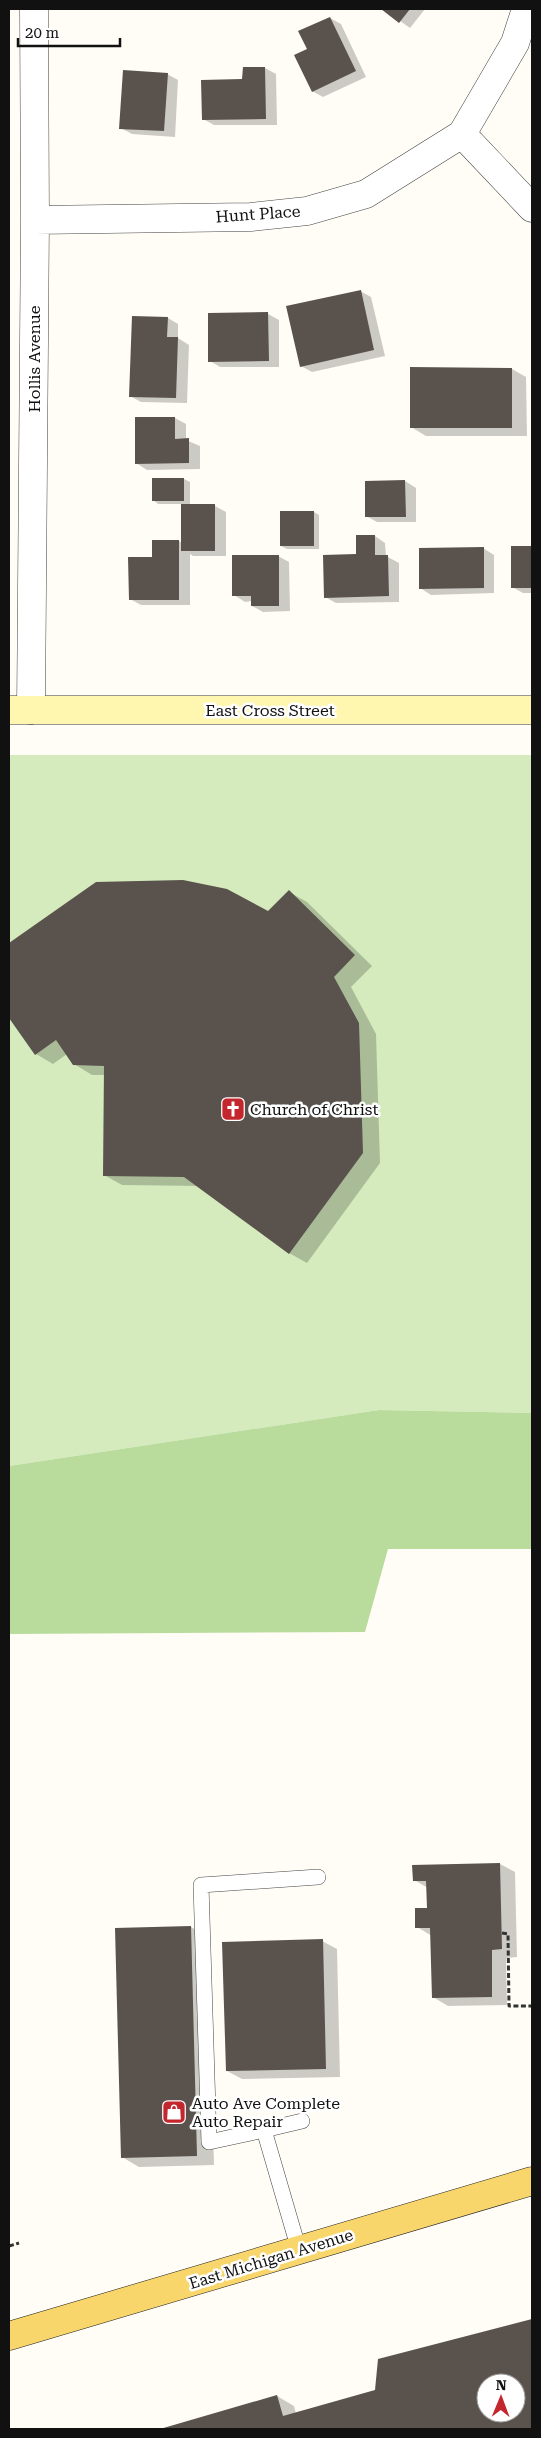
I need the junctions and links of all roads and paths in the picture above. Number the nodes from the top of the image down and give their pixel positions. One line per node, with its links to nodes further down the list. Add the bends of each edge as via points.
1 (34, 9): 5 (street, Hollis Avenue)
2 (526, 9): 3 (street, Hunt Place, via 515,43)
3 (462, 134): 4 (street); 5 (street, Hunt Place, via 366,194 307,210 251,217)
4 (532, 208)
5 (35, 220): 6 (street, Hollis Avenue)
6 (20, 710): 7 (street, East Cross Street)
7 (532, 710)
8 (318, 1876): 12 (lane, via 201,1885 209,2142)
9 (502, 1934): 10 (path, via 508,1934 510,2006)
10 (532, 2006)
11 (302, 2121): 12 (lane)
12 (264, 2130): 16 (lane)
13 (532, 2181): 16 (main road, East Michigan Avenue)
14 (20, 2243): 15 (path)
15 (9, 2246)
16 (299, 2250): 17 (main road, East Michigan Avenue)
17 (9, 2336)

